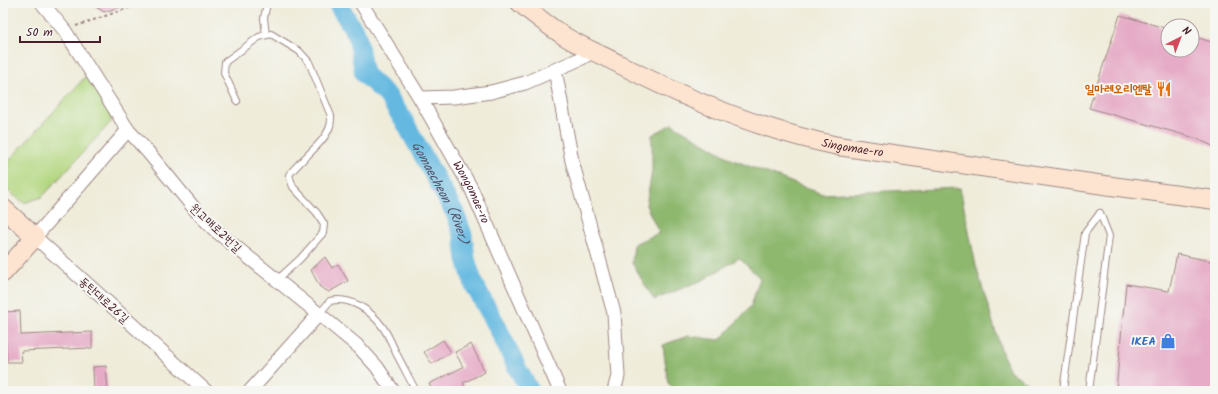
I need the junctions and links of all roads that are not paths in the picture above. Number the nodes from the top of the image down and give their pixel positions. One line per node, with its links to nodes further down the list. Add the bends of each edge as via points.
1 (42, 3): 10 (street, 원고매로2번길, via 65,31)
2 (267, 3): 5 (lane, via 264,18)
3 (361, 3): 8 (street, Wongomae-ro)
4 (520, 3): 6 (street, Singomae-ro, via 560,33)
5 (266, 36): 9 (lane, via 259,37 225,62 224,73); 15 (lane, via 271,34 299,51 309,62 331,116 326,133 289,175 293,187 317,212 324,224 323,233)
6 (594, 51): 7 (street); 11 (street, Singomae-ro, via 678,93 746,121 808,140)
7 (555, 70): 8 (street, via 525,83 491,92); 17 (street, via 572,161 614,313)
8 (420, 98): 22 (street, Wongomae-ro, via 471,188)
9 (237, 101)
10 (128, 130): 13 (street); 15 (street, 원고매로2번길, via 198,213 216,231)
11 (1215, 200)
12 (3, 208): 13 (street, 동탄대로26길)
13 (35, 237): 14 (street); 18 (street, 동탄대로26길)
14 (3, 273)
15 (277, 280): 16 (street, 원고매로2번길)
16 (319, 314): 19 (street); 20 (street, via 359,347 377,367); 21 (lane, via 330,300 337,299 352,302 371,314 382,327)
17 (618, 376): 23 (street); 24 (street)
18 (206, 391)
19 (250, 391)
20 (393, 391)
21 (416, 391)
22 (560, 391)
23 (614, 391)
24 (625, 391)
25 (1064, 391): 26 (lane, via 1085,233 1100,213 1110,236)
26 (1089, 391)

